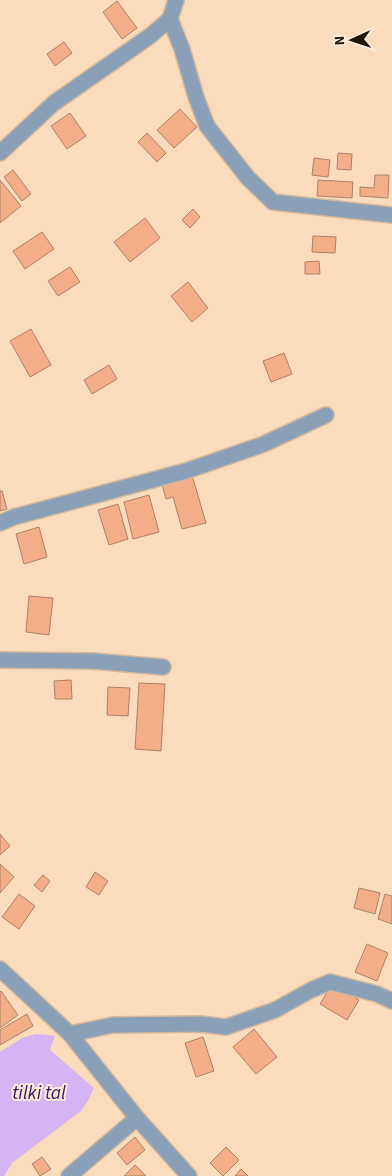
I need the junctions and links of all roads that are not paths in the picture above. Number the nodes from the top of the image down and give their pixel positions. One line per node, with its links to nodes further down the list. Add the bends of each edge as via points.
1 (176, 0): 2 (street)
2 (170, 19): 3 (street, via 54,103); 4 (street, via 207,126 248,178 273,202)
3 (0, 153)
4 (392, 215)
5 (326, 415): 6 (street, via 264,444 186,471 14,516)
6 (0, 524)
7 (0, 660): 8 (street, via 92,661)
8 (163, 668)
9 (0, 969): 11 (street)
10 (392, 1000): 11 (street, via 330,982 275,1010 226,1027 113,1024)
11 (70, 1034): 12 (street)
12 (137, 1118): 13 (street); 14 (street)
13 (69, 1176)
14 (189, 1176)

